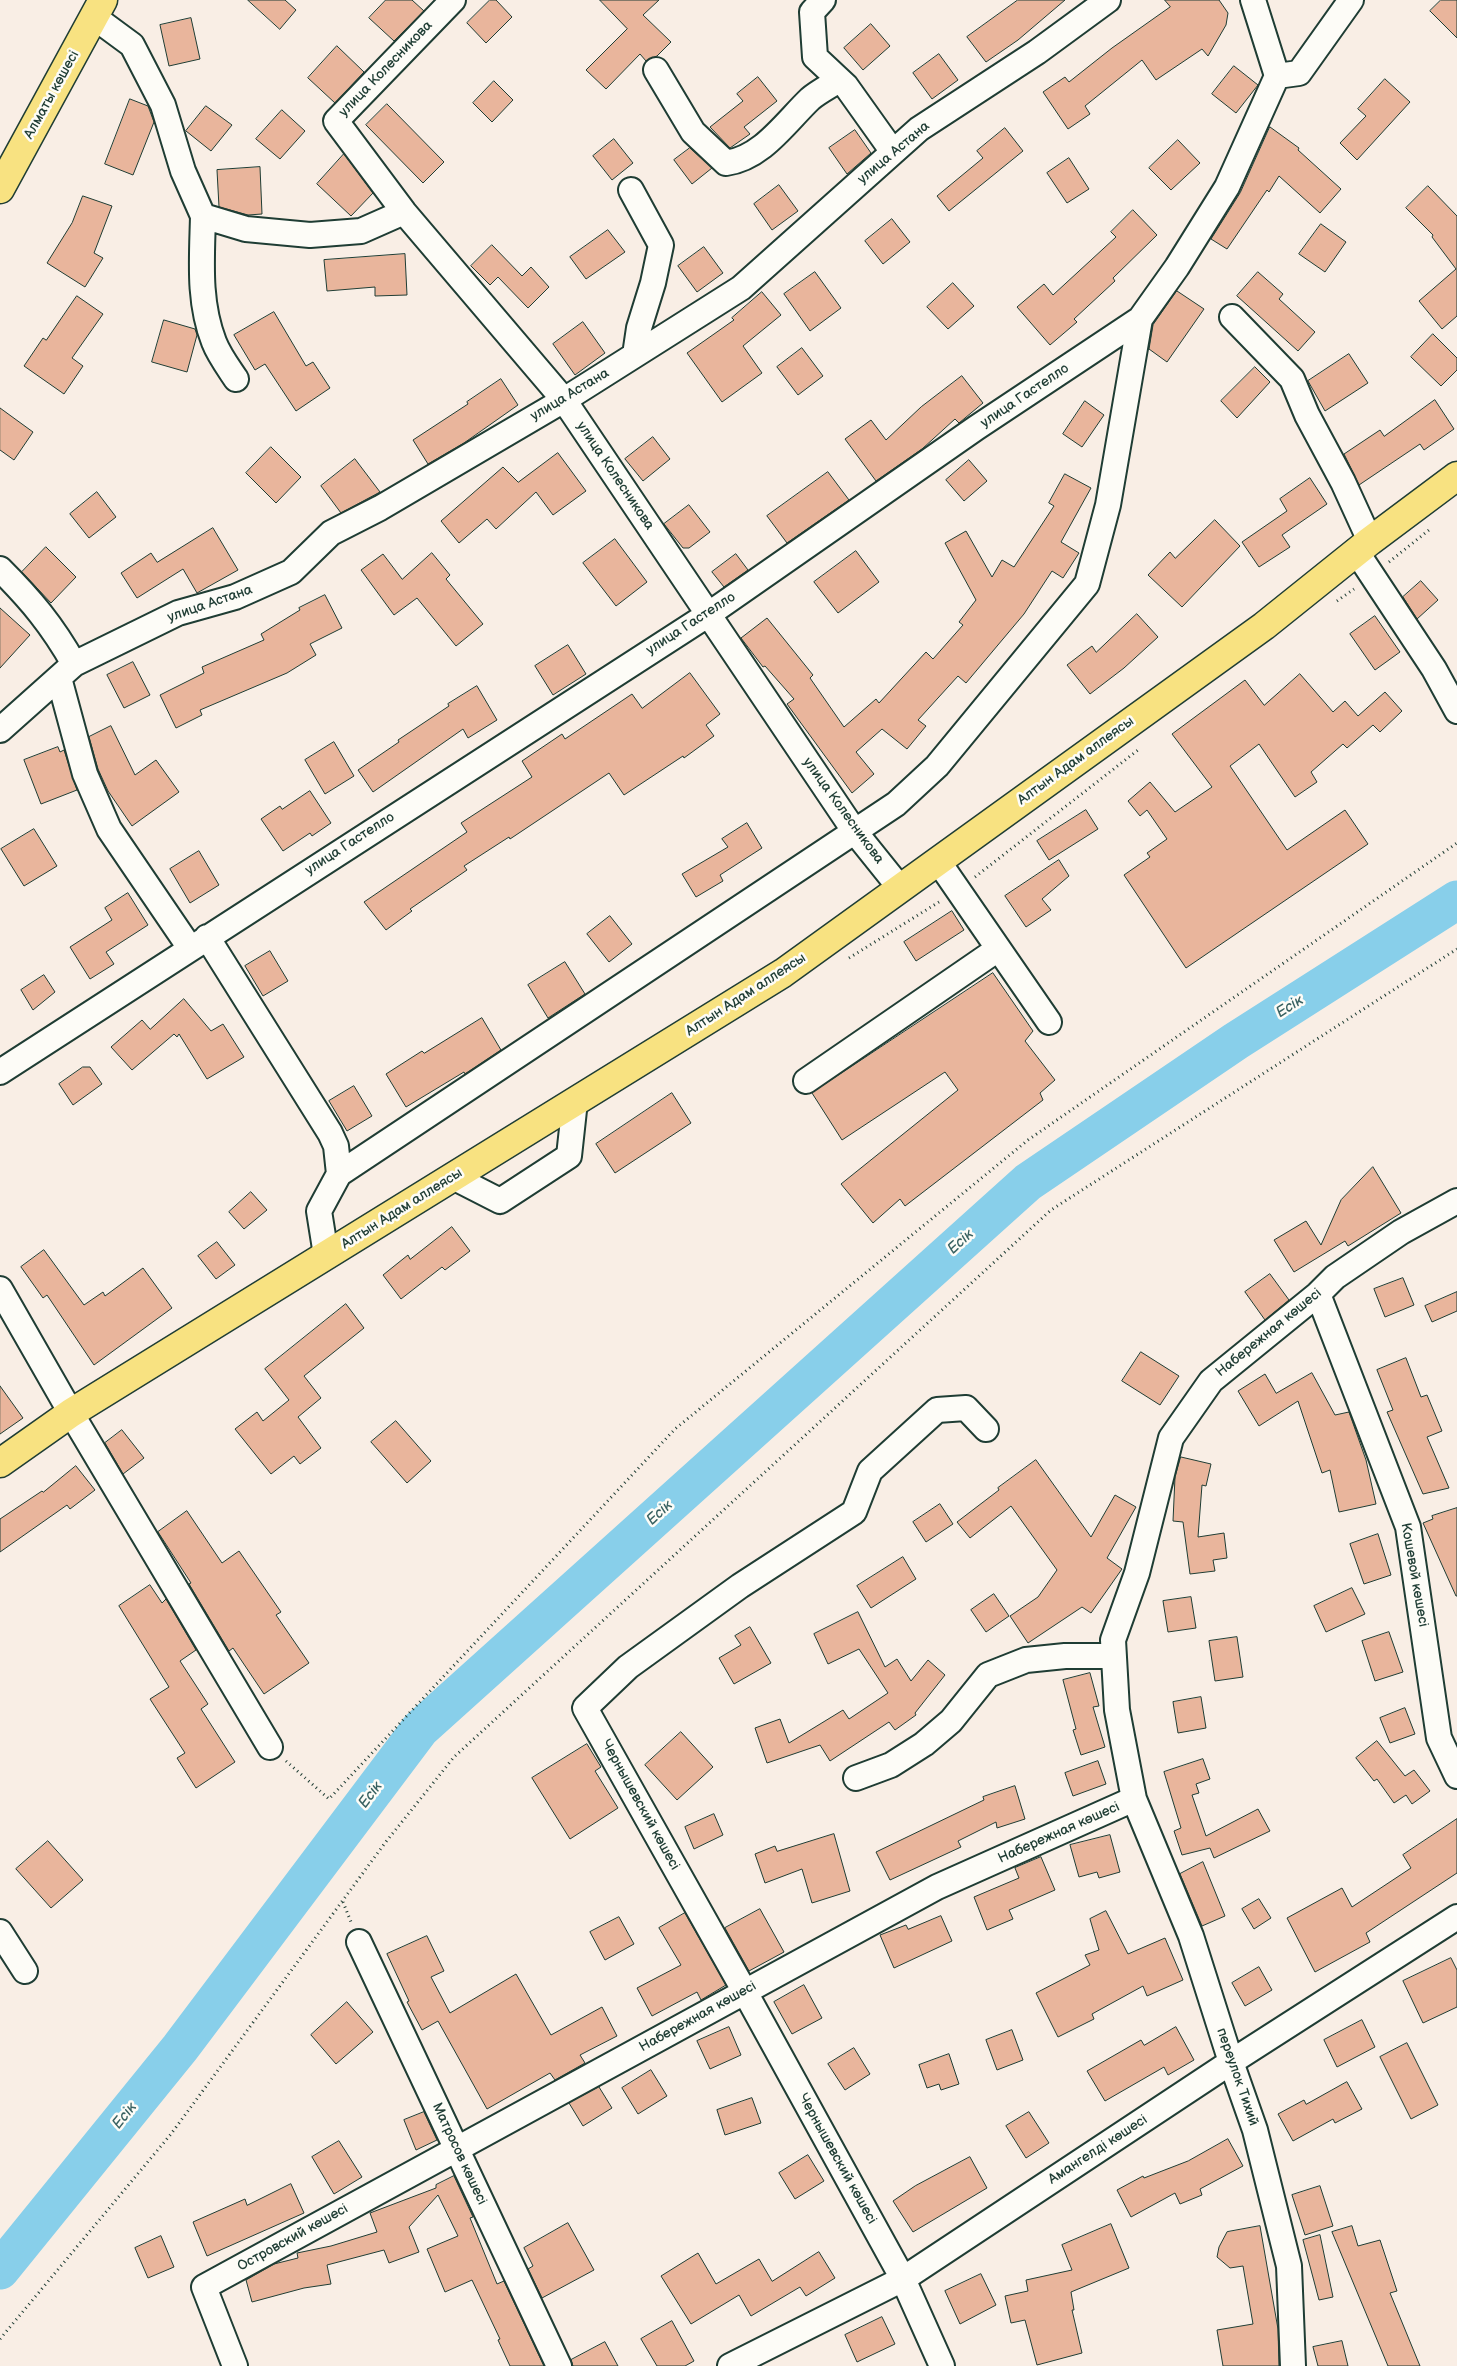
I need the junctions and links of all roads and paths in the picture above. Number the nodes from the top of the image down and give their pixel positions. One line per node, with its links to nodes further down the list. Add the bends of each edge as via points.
1 (453, 0): 13 (street, улица Колесникова, via 336,121)
2 (823, 0): 9 (street, via 812,12 815,57)
3 (1108, 0): 10 (street, улица Астана, via 1037,52 919,129)
4 (1253, 0): 8 (street)
5 (1351, 0): 8 (street, via 1299,73)
6 (99, 8): 11 (main road, Алматы көшесі); 14 (street, via 132,45 163,105 183,171)
7 (656, 70): 9 (street, via 693,132 726,163 740,161 780,132 811,98)
8 (1278, 76): 16 (street, улица Гастелло, via 1227,187)
9 (839, 80): 10 (street)
10 (893, 152): 17 (street, улица Астана, via 741,288)
11 (0, 189)
12 (631, 190): 17 (street, via 661,245)
13 (404, 212): 14 (street, via 361,231 310,235 246,230); 19 (street, улица Колесникова)
14 (203, 216): 18 (street, via 205,315 215,344)
15 (1232, 317): 21 (street, via 1292,379 1307,415 1343,482)
16 (1140, 319): 23 (street, улица Гастелло, via 976,428); 27 (street, via 1108,504 1087,584 937,766 896,804)
17 (635, 355): 19 (street, улица Астана)
18 (236, 379)
19 (564, 400): 23 (street, улица Колесникова); 24 (street, улица Астана, via 380,508 331,533 291,572 235,597 178,613)
20 (1457, 476): 21 (main road, Алтын Адам аллеясы)
21 (1363, 546): 25 (street); 29 (main road, Алтын Адам аллеясы, via 1264,626)
22 (0, 568): 24 (street, via 55,630)
23 (709, 614): 27 (street, улица Колесникова); 31 (street, улица Гастелло)
24 (66, 671): 26 (street, улица Астана); 31 (street, via 85,774 109,829)
25 (1457, 711)
26 (0, 730)
27 (855, 832): 30 (street, улица Колесникова); 38 (street)
28 (1457, 843): 48 (path, via 1028,1140 675,1429 329,1799)
29 (938, 861): 30 (main road, Алтын Адам аллеясы); 32 (street)
30 (900, 888): 37 (main road, Алтын Адам аллеясы, via 783,973)
31 (199, 942): 35 (street, улица Гастелло); 38 (street, via 330,1133 336,1146)
32 (998, 949): 34 (street); 36 (street)
33 (1457, 949): 60 (path, via 1051,1210 454,1757 384,1843 171,2134)
34 (1049, 1022)
35 (0, 1072)
36 (806, 1081)
37 (575, 1101): 39 (main road, Алтын Адам аллеясы); 39 (street, via 569,1156 500,1201)
38 (339, 1174): 41 (street, via 318,1211)
39 (453, 1177): 41 (main road, Алтын Адам аллеясы)
40 (1457, 1201): 43 (street, Набережная көшесі, via 1401,1232 1335,1277)
41 (326, 1255): 44 (main road, Алтын Адам аллеясы)
42 (0, 1289): 44 (street)
43 (1318, 1294): 47 (street, Набережная көшесі, via 1211,1381 1171,1438 1137,1573 1113,1640); 49 (street, Кошевой көшесі, via 1408,1526 1439,1738)
44 (71, 1413): 46 (main road, Алтын Адам аллеясы); 48 (street)
45 (986, 1429): 56 (street, Чернышевский көшесі, via 966,1408 937,1410 870,1472 854,1512 740,1586 628,1667 585,1708)
46 (0, 1463)
47 (1113, 1656): 50 (street, via 1026,1660 988,1675 950,1722 924,1744 891,1765); 51 (street, Набережная көшесі, via 1116,1710)
48 (270, 1747)
49 (1457, 1776)
50 (856, 1778)
51 (1134, 1800): 56 (street, Набережная көшесі, via 937,1887); 57 (street, переулок Тихий, via 1191,1936)
52 (1457, 1917): 57 (street, Амангелді көшесі)
53 (0, 1932): 55 (street)
54 (359, 1942): 58 (street, Матросов көшесі)
55 (25, 1972)
56 (745, 1992): 58 (street, Набережная көшесі); 59 (street, Чернышевский көшесі)
57 (1231, 2062): 59 (street, Амангелді көшесі); 65 (street, переулок Тихий, via 1255,2130 1289,2266)
58 (457, 2149): 61 (street, Островский көшесі, via 204,2287); 62 (street, Матросов көшесі)
59 (903, 2279): 63 (street, Амангелді көшесі); 64 (street, Чернышевский көшесі)
60 (0, 2339)
61 (235, 2366)
62 (558, 2366)
63 (730, 2366)
64 (942, 2366)
65 (1293, 2366)

